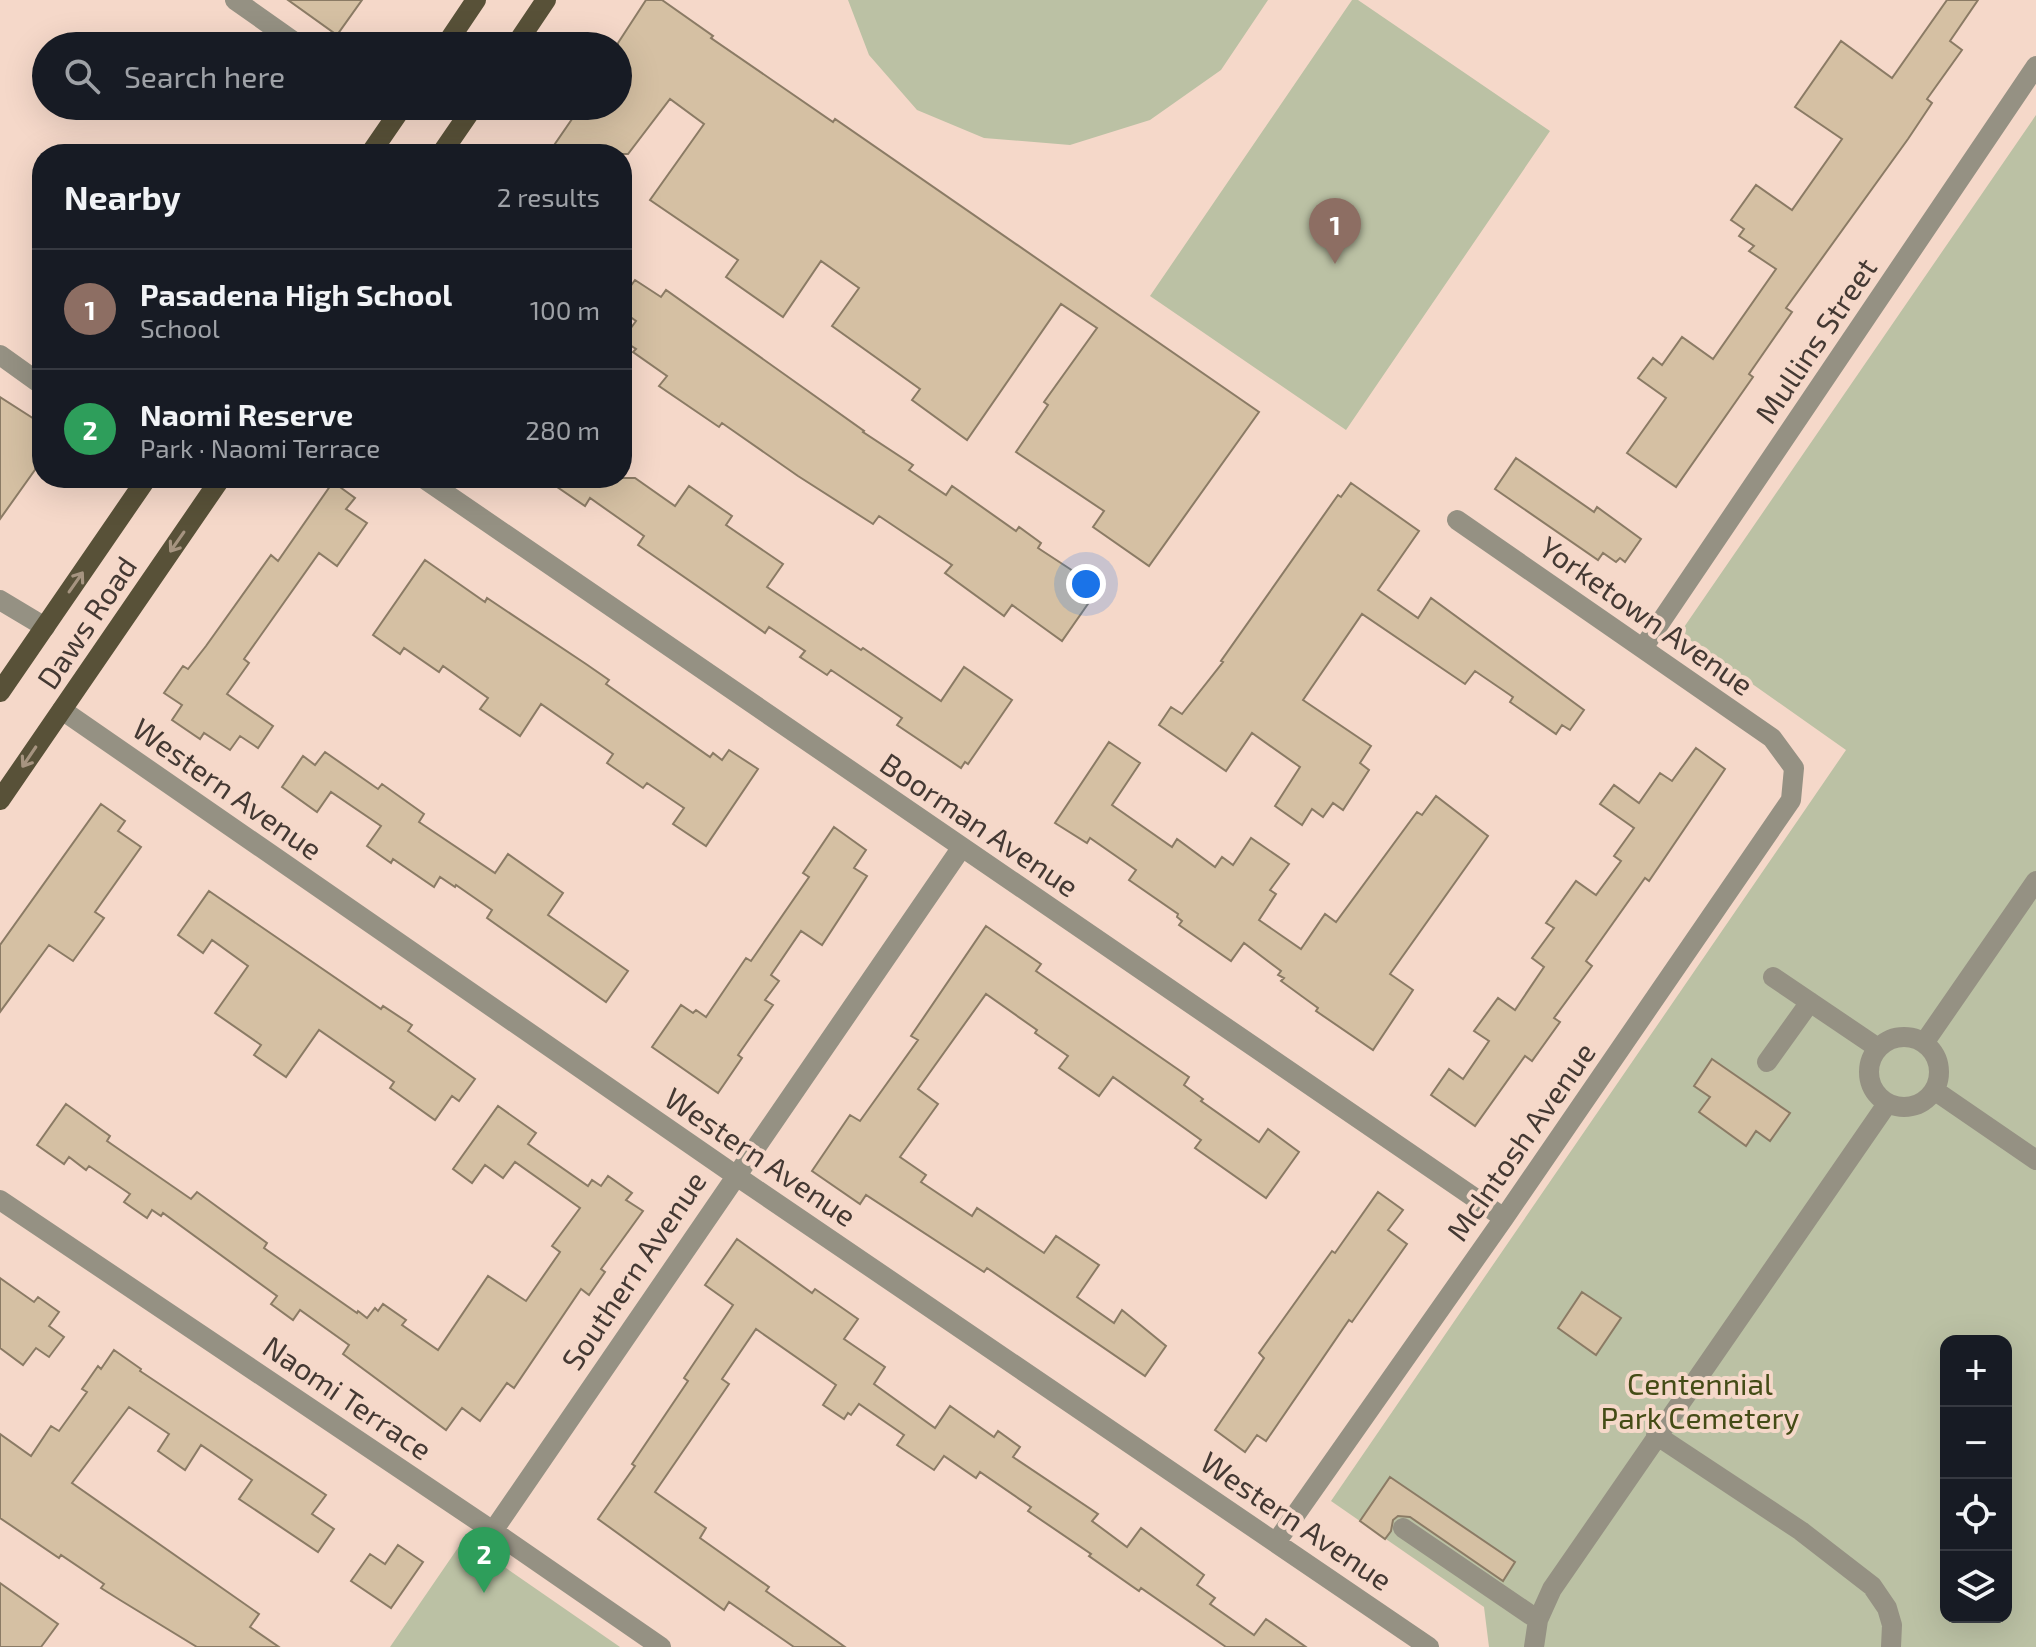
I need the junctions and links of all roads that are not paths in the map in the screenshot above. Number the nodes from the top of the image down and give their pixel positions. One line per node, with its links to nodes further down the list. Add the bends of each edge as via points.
1 (235, 0): 4 (street)
2 (476, 0): 5 (main road)
3 (546, 0): 6 (main road)
4 (280, 32)
5 (454, 32)
6 (524, 32)
7 (2036, 66): 20 (street, Mullins Street)
8 (390, 120): 10 (main road)
9 (464, 120): 11 (main road)
10 (376, 144)
11 (448, 144)
12 (0, 355): 13 (street)
13 (32, 378)
14 (140, 488): 19 (main road, Daws Road, one-way to 14)
15 (214, 488): 22 (main road, Daws Road, one-way to 22)
16 (438, 488): 25 (street, Boorman Avenue)
17 (1457, 520): 20 (street, Yorketown Avenue)
18 (0, 600): 19 (street)
19 (45, 627): 21 (main road, Daws Road)
20 (1643, 648): 23 (street, Yorketown Avenue, via 1772,738)
21 (0, 692)
22 (62, 710): 24 (main road, Daws Road, one-way to 24); 35 (street, Western Avenue)
23 (1794, 768): 37 (street, McIntosh Avenue, via 1791,800)
24 (0, 800)
25 (962, 847): 35 (street, Southern Avenue); 37 (street, Boorman Avenue)
26 (2036, 881): 29 (street)
27 (1773, 977): 28 (street)
28 (1810, 1002): 30 (street); 31 (street)
29 (1924, 1043): 30 (street, via 1896,1037); 32 (street, via 1939,1068)
30 (1878, 1048): 33 (street, via 1868,1076)
31 (1767, 1062)
32 (1934, 1090): 33 (street, via 1914,1106); 34 (street)
33 (1887, 1104): 38 (street)
34 (2036, 1160)
35 (735, 1175): 40 (street, Southern Avenue); 41 (street, Western Avenue)
36 (0, 1200): 40 (street, Naomi Terrace)
37 (1504, 1218): 41 (street, McIntosh Avenue)
38 (1656, 1435): 42 (street, via 1552,1589); 46 (street, via 1801,1531 1872,1586 1887,1608)
39 (1403, 1528): 42 (street)
40 (493, 1531): 43 (street, Naomi Terrace)
41 (1277, 1541): 44 (street, Western Avenue)
42 (1538, 1620): 45 (street)
43 (661, 1647)
44 (1429, 1647)
45 (1534, 1647)
46 (1891, 1647)

